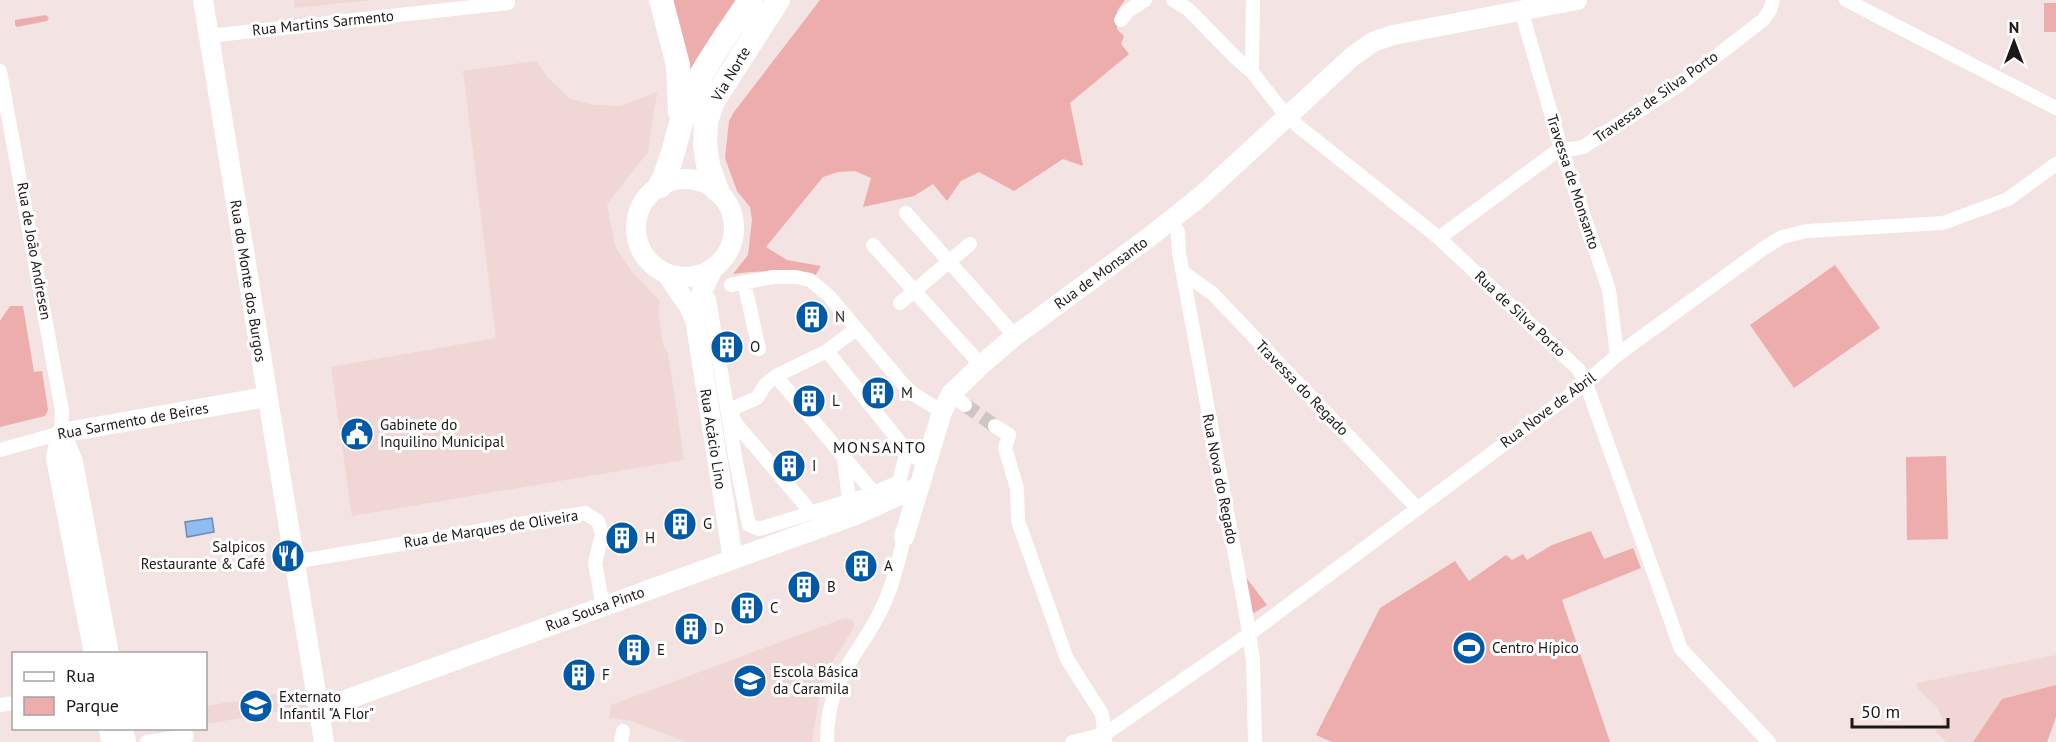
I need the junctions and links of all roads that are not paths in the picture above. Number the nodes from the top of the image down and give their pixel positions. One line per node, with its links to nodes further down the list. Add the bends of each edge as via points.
1 (203, 0): 14 (main road, Rua do Monte dos Burgos)
2 (662, 0): 19 (highway, via 678,65)
3 (750, 0): 19 (highway, Via Norte, via 694,89)
4 (778, 0): 23 (highway, Via Norte, via 713,101 705,122 708,165)
5 (1145, 0): 13 (street)
6 (1173, 0): 16 (street, Rua de Silva Porto, via 1188,9)
7 (1253, 0): 16 (street)
8 (1577, 0): 12 (main road, Rua de Monsanto)
9 (1773, 0): 20 (street, Travessa de Silva Porto, via 1763,20 1679,84 1583,147)
10 (1846, 0): 17 (street)
11 (508, 3): 14 (street, Rua Martins Sarmento)
12 (1521, 10): 18 (main road, Rua de Monsanto, via 1373,42); 20 (street, Travessa de Monsanto)
13 (1121, 20)
14 (208, 36): 45 (main road, Rua do Monte dos Burgos)
15 (0, 70): 49 (street, Rua de João Andresen, via 61,405)
16 (1252, 72): 18 (street, Rua de Silva Porto)
17 (2056, 108)
18 (1288, 117): 25 (main road, Rua de Monsanto); 26 (street, Rua de Silva Porto)
19 (680, 121): 22 (highway, Via Norte, via 669,168)
20 (1561, 148): 26 (street, Travessa de Silva Porto); 41 (street, Travessa de Monsanto, via 1609,290)
21 (2056, 164): 41 (street, Rua Nove de Abril, via 2008,200 1943,223 1807,231 1782,237)
22 (660, 186): 23 (main road, via 689,179); 32 (main road, via 647,196 635,227 645,258)
23 (717, 190): 30 (main road, via 734,216 735,231 732,247)
24 (906, 213): 29 (street)
25 (1170, 220): 31 (street, Rua Nova do Regado, via 1178,232); 38 (main road, Rua de Monsanto)
26 (1439, 238): 44 (street, Rua de Silva Porto, via 1578,369)
27 (970, 244): 29 (street)
28 (873, 245): 33 (street)
29 (950, 262): 33 (street); 38 (street)
30 (712, 271): 32 (main road, via 686,278); 36 (main road, Rua Acácio Lino)
31 (1184, 273): 57 (street, Travessa do Regado, via 1213,294); 63 (street, Rua Nova do Regado)
32 (668, 276): 36 (main road, Rua Acácio Lino)
33 (915, 291): 35 (street); 42 (street)
34 (709, 299): 46 (street)
35 (900, 303)
36 (695, 319): 60 (main road, Rua Acácio Lino)
37 (856, 329): 39 (street, via 810,280 773,276 737,284); 40 (street); 47 (street, via 912,393)
38 (1015, 336): 42 (main road, Rua de Monsanto)
39 (759, 349)
40 (827, 351): 43 (street); 51 (street)
41 (1617, 355): 44 (street, Rua Nove de Abril)
42 (981, 365): 47 (main road, Rua de Monsanto, via 958,400)
43 (776, 376): 46 (street, via 757,398); 52 (street)
44 (1586, 382): 57 (street, Rua Nove de Abril); 74 (street, Rua de Silva Porto, via 1681,649)
45 (266, 398): 49 (main road, Rua Sarmento de Beires); 61 (main road, Rua do Monte dos Burgos)
46 (729, 410): 58 (street, via 737,425); 58 (street, via 749,525 759,529)
47 (942, 412): 53 (main road, Rua de Monsanto)
48 (995, 426): 68 (street, via 1009,435 1005,448 1017,488 1018,521 1067,659 1102,714)
49 (61, 433): 50 (street, Rua Sarmento de Beires); 64 (main road, via 56,458); 65 (main road, via 73,462)
50 (0, 450)
51 (907, 451): 53 (street); 56 (street, via 899,482)
52 (844, 458): 55 (street); 56 (street)
53 (925, 464): 54 (main road, Rua de Monsanto)
54 (918, 487): 56 (main road, Rua Sousa Pinto); 59 (main road, Rua de Monsanto)
55 (849, 501): 56 (street); 58 (street)
56 (873, 501): 59 (main road, via 892,510 900,520); 60 (main road, Rua Sousa Pinto)
57 (1417, 508): 63 (street, Rua Nove de Abril)
58 (812, 512)
59 (904, 537): 71 (street, Rua de Monsanto, via 878,616 839,679 830,710)
60 (733, 559): 62 (main road, Rua Sousa Pinto)
61 (294, 562): 62 (street, Rua de Marques de Oliveira, via 585,513 598,521 602,534 595,563); 66 (main road, Rua do Monte dos Burgos)
62 (603, 607): 66 (main road, Rua Sousa Pinto)
63 (1248, 635): 68 (street, Rua Nove de Abril); 73 (street, Rua Nova do Regado, via 1253,660)
64 (94, 652)
65 (109, 652)
66 (318, 710): 70 (main road, Rua do Monte dos Burgos)
67 (187, 736): 69 (street)
68 (1105, 738): 72 (street, Rua Nove de Abril)
69 (147, 742)
70 (324, 742)
71 (827, 742)
72 (1072, 742)
73 (1255, 742)
74 (1769, 742)

